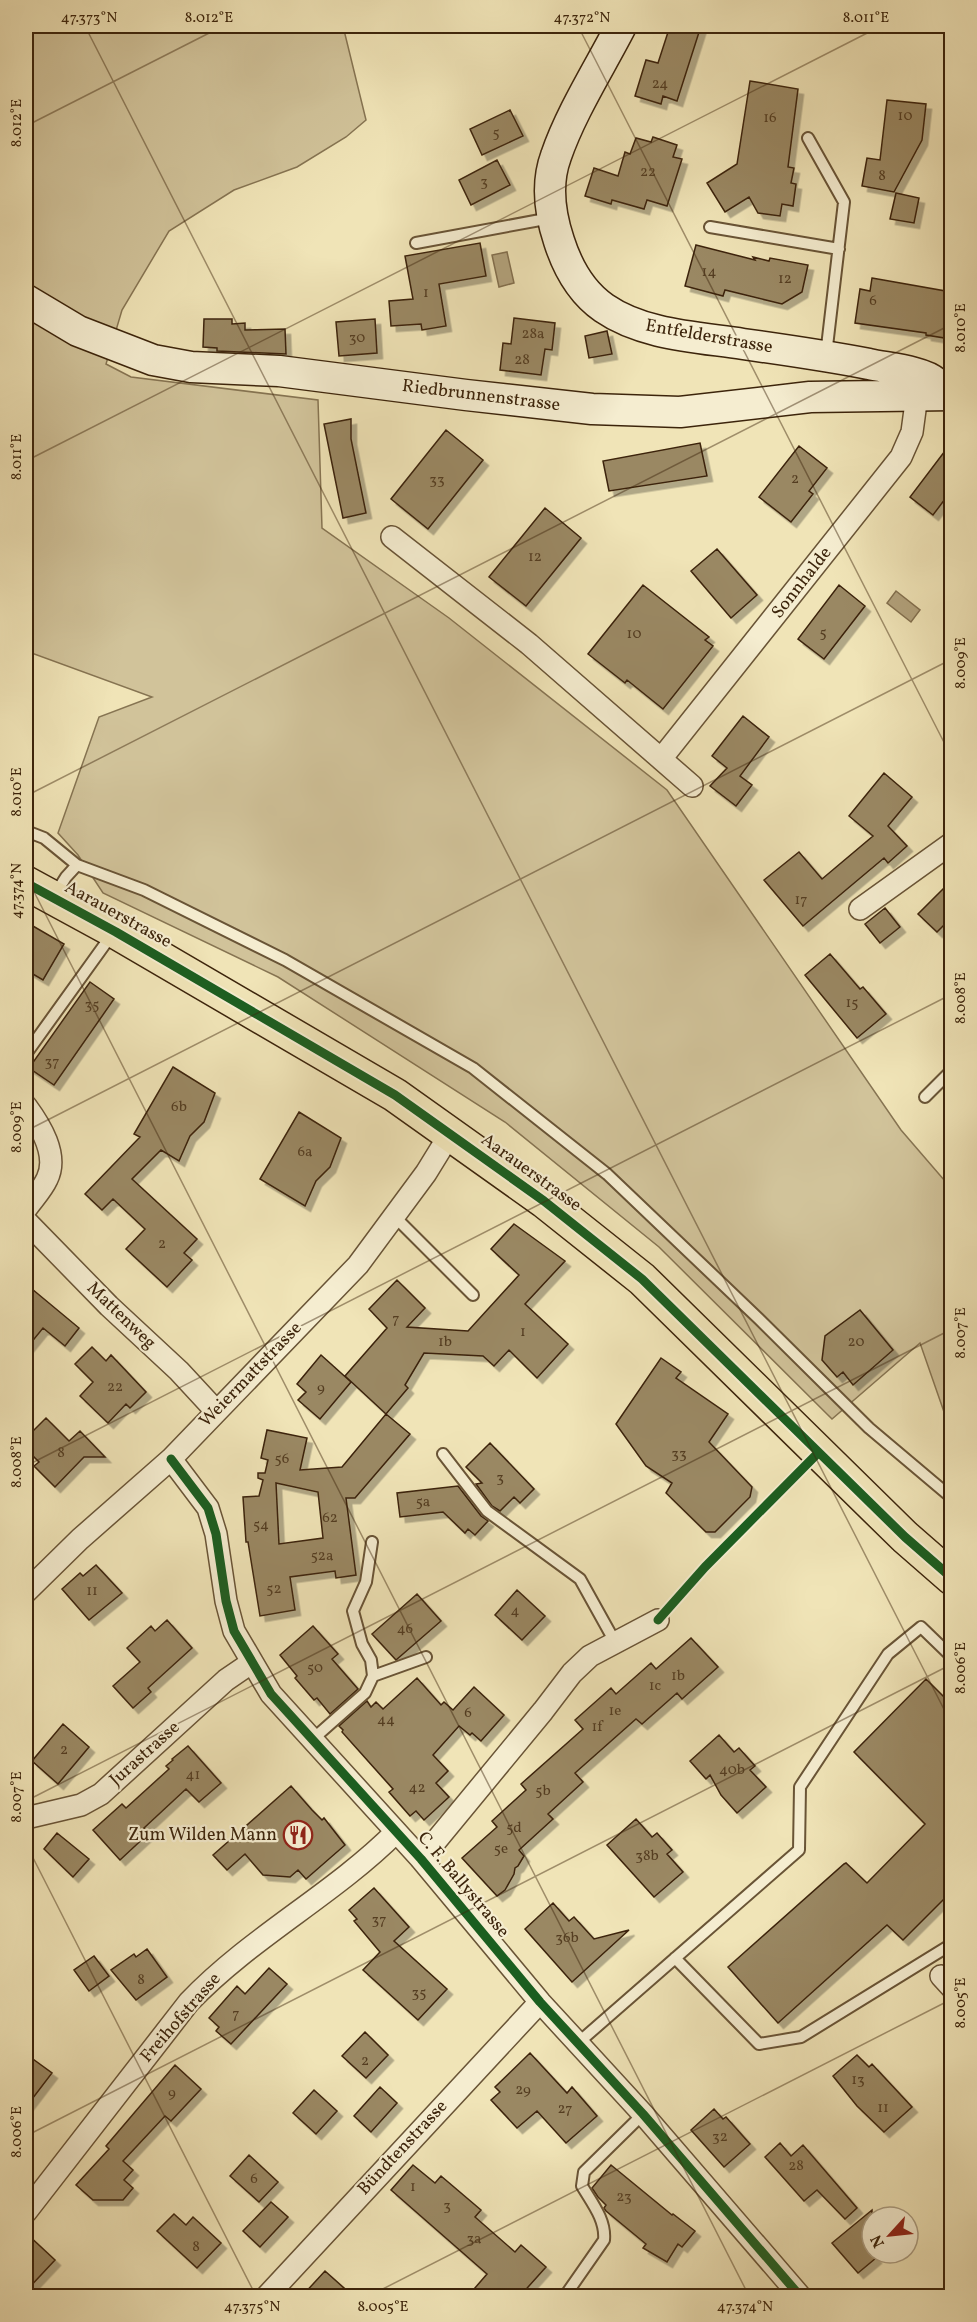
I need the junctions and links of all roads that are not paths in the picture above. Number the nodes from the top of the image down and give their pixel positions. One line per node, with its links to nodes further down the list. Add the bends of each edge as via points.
1 (621, 26): 3 (street, Entfelderstrasse, via 555,157)
2 (807, 138): 6 (lane, via 844,202)
3 (551, 218): 5 (lane); 8 (street, Entfelderstrasse, via 573,274 587,294 626,320 685,336)
4 (711, 226): 6 (lane)
5 (416, 243)
6 (838, 249): 8 (lane)
7 (26, 300): 9 (street, Riedbrunnenstrasse, via 78,331 153,360 279,371 466,396 592,409 680,412 810,397)
8 (825, 356): 9 (street, Entfelderstrasse, via 918,374 935,382)
9 (936, 395): 11 (street, Sonnhalde, via 912,432 902,457)
10 (392, 537): 11 (street, via 529,644)
11 (662, 759): 12 (street)
12 (692, 786)
13 (26, 831): 15 (lane, via 44,838)
14 (951, 843): 17 (street)
15 (77, 865): 16 (lane, via 66,877); 31 (lane, via 144,890 285,960 473,1068 607,1174 869,1428)
16 (39, 891): 18 (main road, Aarauerstrasse)
17 (860, 909)
18 (114, 931): 19 (lane); 23 (main road, Aarauerstrasse, via 395,1095)
19 (26, 1054)
20 (951, 1070): 21 (lane)
21 (925, 1097)
22 (26, 1106): 24 (street, via 41,1129 52,1164 49,1177)
23 (450, 1134): 25 (street, Weiermattstrasse); 33 (main road, Aarauerstrasse, via 544,1201 642,1279 905,1538)
24 (26, 1209)
25 (394, 1216): 27 (lane); 28 (street, Weiermattstrasse, via 358,1265)
26 (26, 1221): 28 (street, Mattenweg)
27 (473, 1295)
28 (216, 1411): 30 (street, Weiermattstrasse)
29 (444, 1454): 36 (lane, via 487,1511 580,1579)
30 (171, 1459): 34 (street, Weiermattstrasse); 39 (street, C. F. Ballystrasse, via 208,1508 234,1631)
31 (951, 1498)
32 (372, 1542): 40 (lane, via 366,1582 353,1611)
33 (951, 1578)
34 (26, 1592)
35 (658, 1620): 36 (street)
36 (615, 1642): 44 (street, via 590,1656 572,1673)
37 (426, 1657): 40 (lane)
38 (951, 1657): 46 (lane, via 921,1627 888,1654 800,1787 799,1850)
39 (251, 1663): 41 (street, C. F. Ballystrasse, via 271,1694); 42 (street, Jurastrasse, via 226,1680 101,1794 81,1805)
40 (373, 1676): 41 (lane, via 365,1693)
41 (313, 1739): 43 (street, C. F. Ballystrasse)
42 (26, 1818)
43 (396, 1832): 44 (street, C. F. Ballystrasse); 52 (street, Freihofstrasse, via 374,1855 235,1958 189,2002)
44 (421, 1859): 49 (street, C. F. Ballystrasse)
45 (951, 1944): 47 (lane)
46 (675, 1958): 47 (lane, via 759,2044 801,2037); 50 (lane)
47 (926, 1960): 48 (lane)
48 (946, 1982)
49 (540, 2002): 50 (street, C. F. Ballystrasse); 53 (street, Bündtenstrasse)
50 (578, 2043): 51 (street, C. F. Ballystrasse)
51 (643, 2114): 54 (lane, via 584,2172 582,2186 599,2214 604,2240); 55 (street, C. F. Ballystrasse)
52 (26, 2212)
53 (267, 2296)
54 (565, 2296)
55 (800, 2296)

